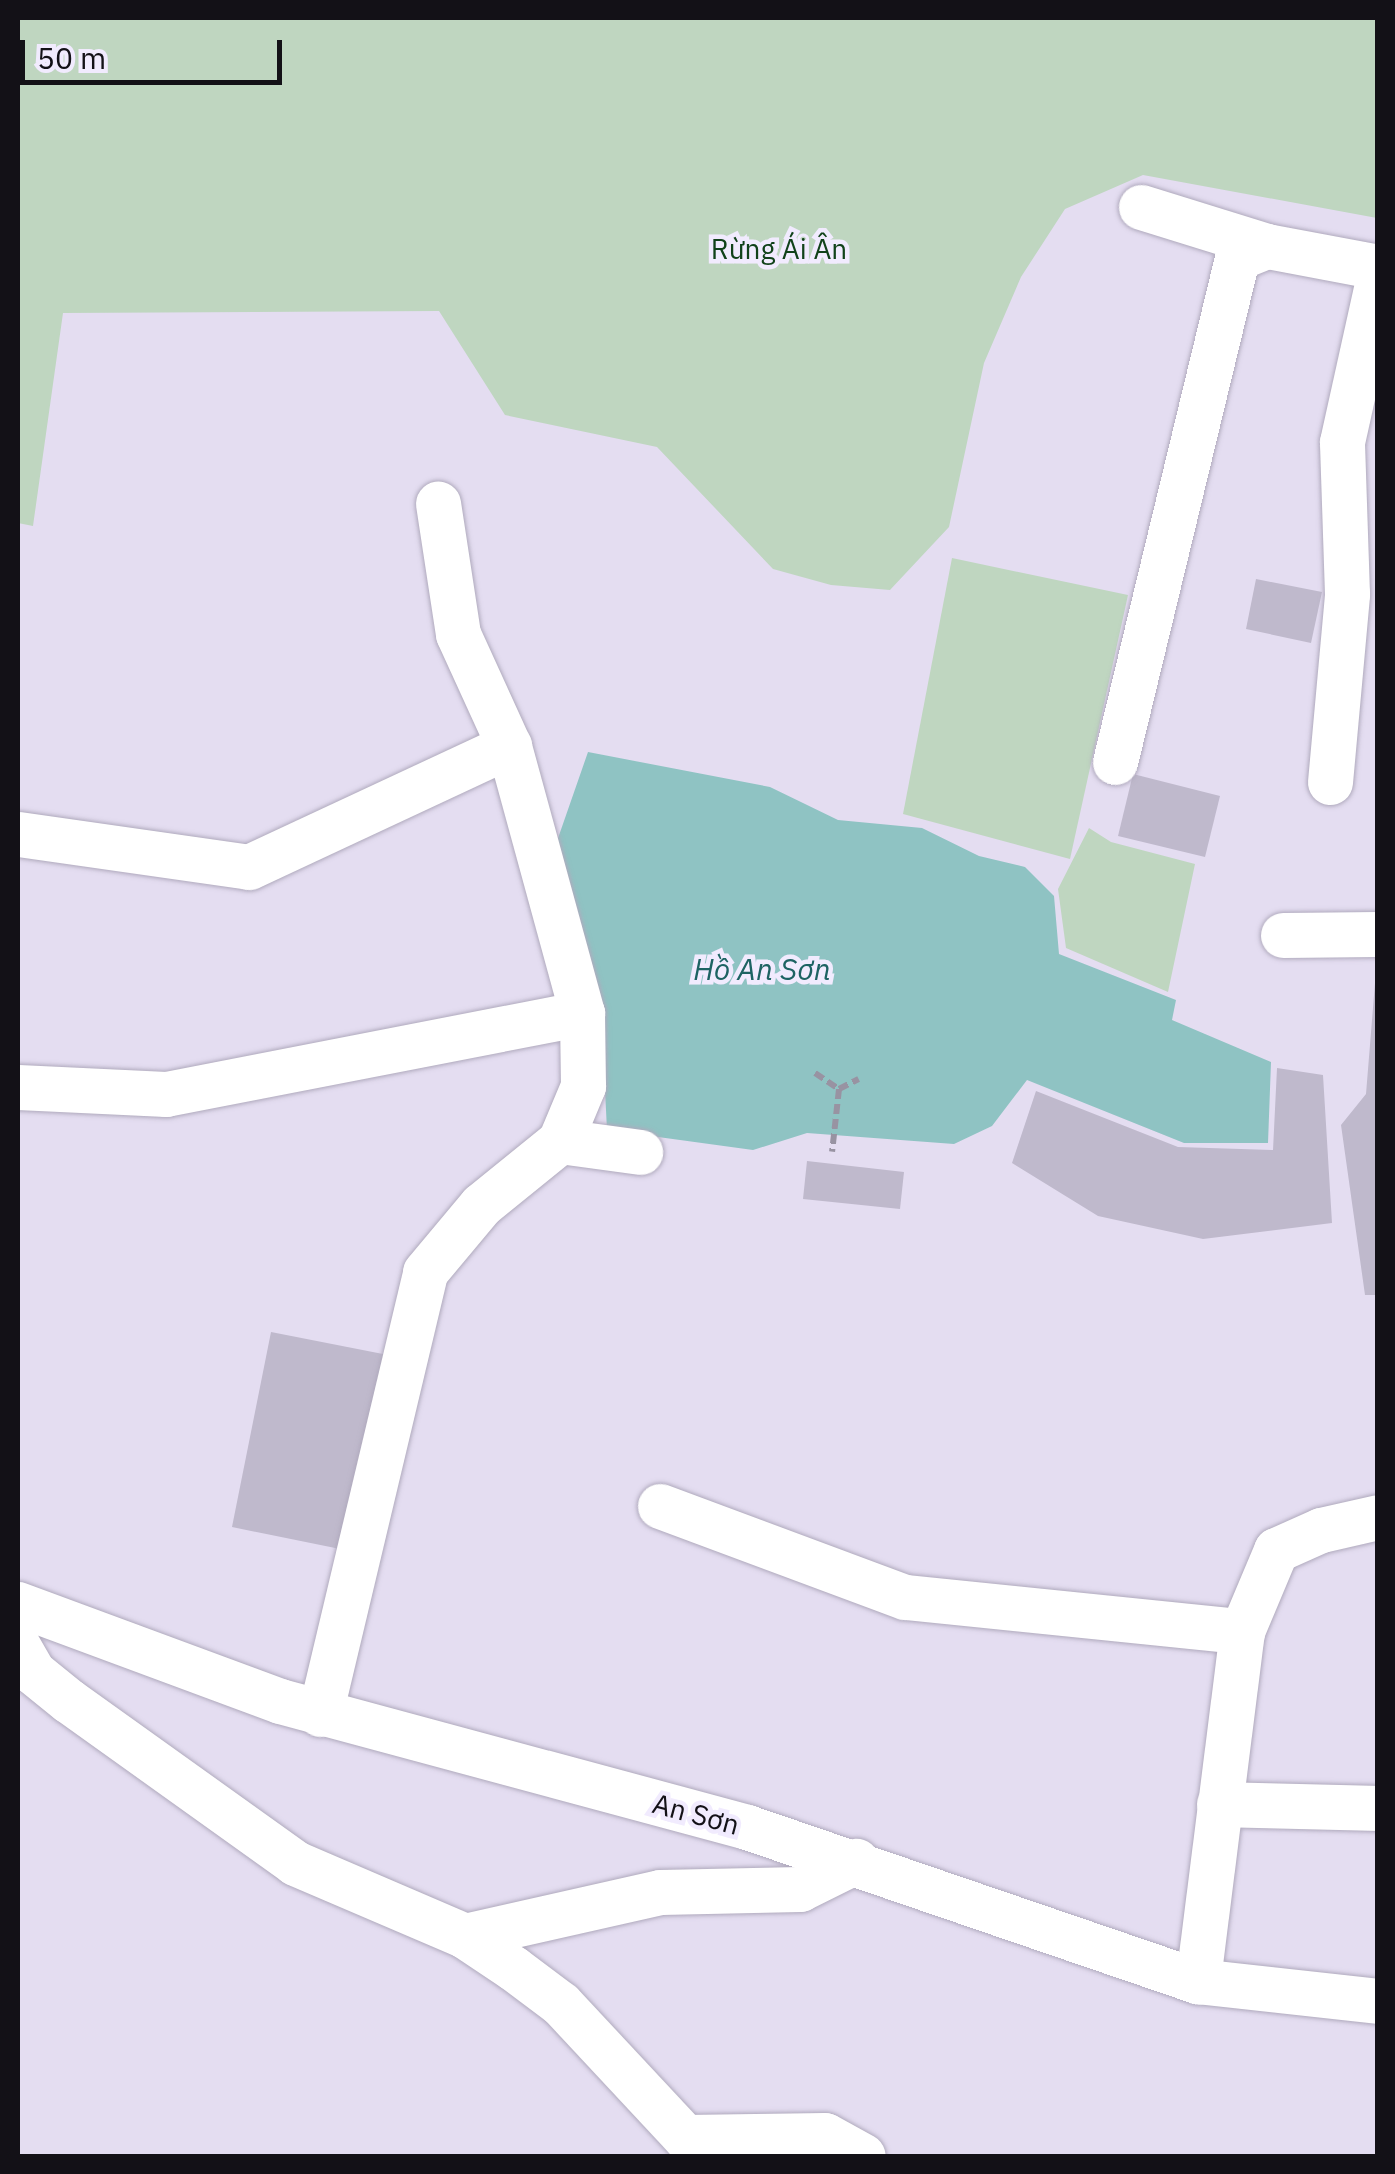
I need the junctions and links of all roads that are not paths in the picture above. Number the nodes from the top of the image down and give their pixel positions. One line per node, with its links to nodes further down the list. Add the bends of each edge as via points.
1 (1142, 206): 2 (street)
2 (1267, 246): 3 (street); 7 (street, via 1246,250 1229,276)
3 (1378, 267)
4 (1378, 279): 8 (street, via 1342,442 1347,594)
5 (438, 504): 6 (street, via 458,634)
6 (509, 746): 9 (street, via 249,867); 12 (street)
7 (1114, 762)
8 (1330, 782)
9 (18, 834)
10 (1283, 934): 11 (street)
11 (1378, 934)
12 (582, 1014): 13 (street, via 166,1094); 14 (street, via 583,1086)
13 (18, 1087)
14 (560, 1141): 15 (street); 21 (street, via 481,1205 424,1272)
15 (640, 1152)
16 (660, 1506): 19 (street, via 905,1597)
17 (1378, 1517): 19 (street, via 1276,1550)
18 (18, 1604): 21 (street, An Sơn)
19 (1242, 1632): 22 (street)
20 (18, 1646): 25 (street, via 33,1672 69,1701 295,1864)
21 (320, 1714): 24 (street, An Sơn)
22 (1219, 1804): 23 (street); 26 (street)
23 (1378, 1808)
24 (856, 1861): 25 (street, via 800,1889 660,1892); 26 (street, An Sơn)
25 (465, 1936): 28 (street, via 561,2004)
26 (1198, 1981): 27 (street, An Sơn)
27 (1365, 2008)
28 (680, 2147): 29 (street, via 825,2136)
29 (862, 2156)

